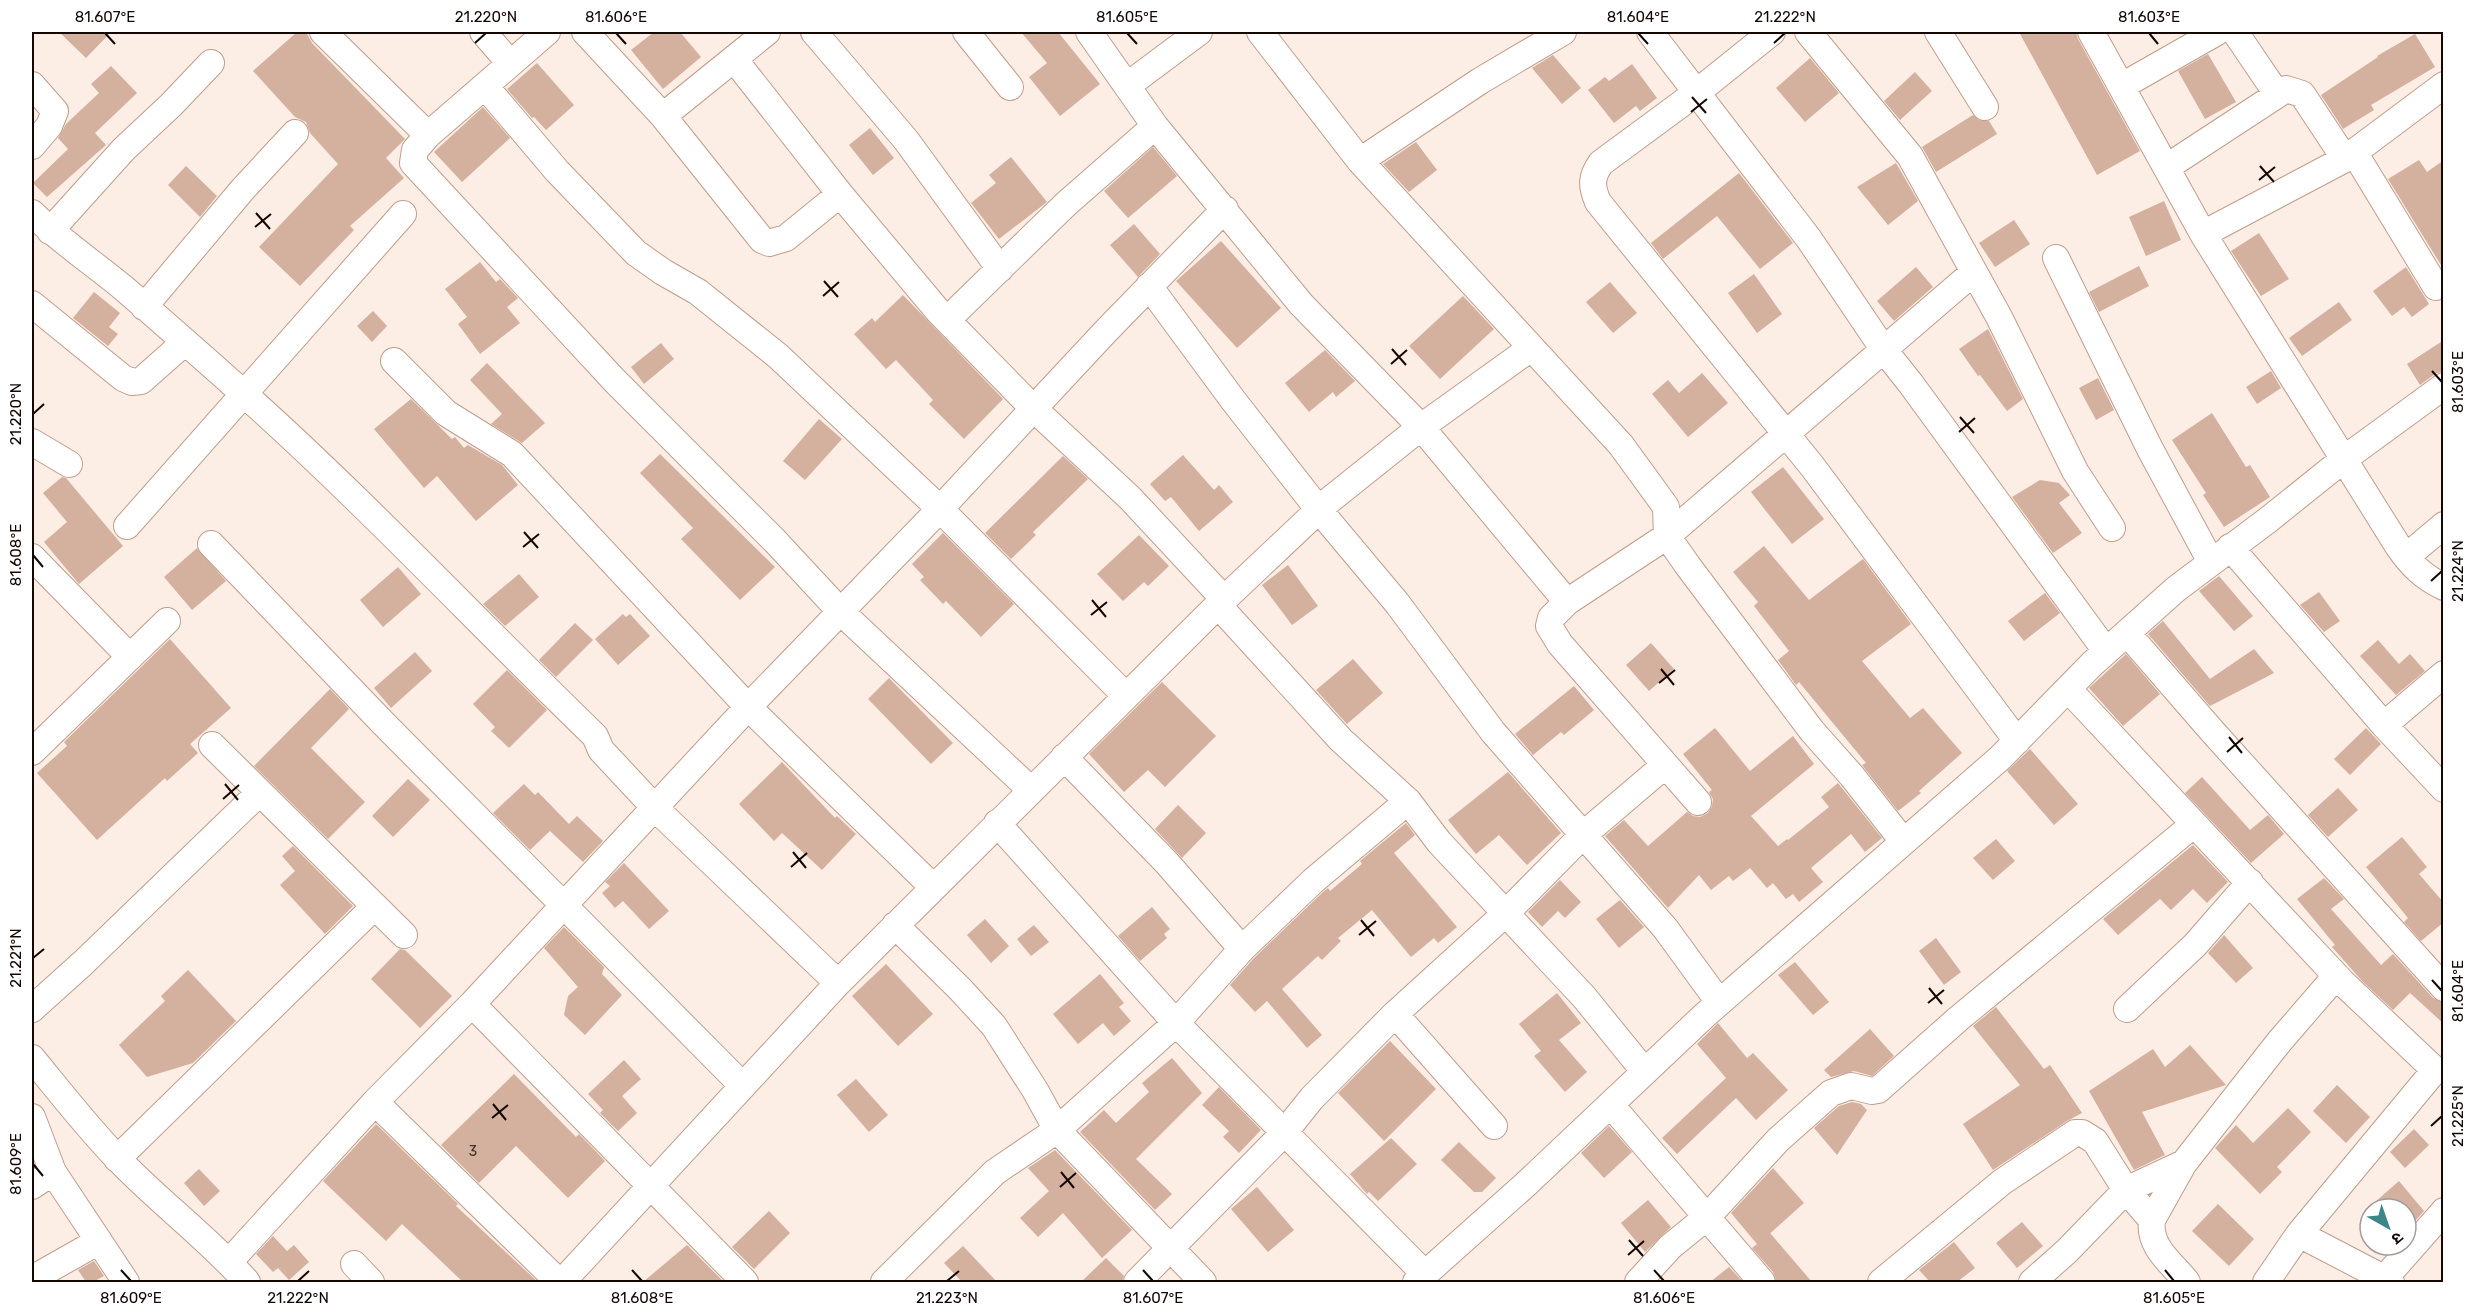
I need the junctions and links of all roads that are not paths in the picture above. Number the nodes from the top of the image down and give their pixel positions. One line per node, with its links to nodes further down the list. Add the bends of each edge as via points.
1 (323, 32): 34 (street)
2 (483, 32): 21 (street)
3 (547, 32): 21 (street)
4 (585, 32): 31 (street)
5 (767, 32): 19 (street)
6 (814, 32): 46 (street, via 906,140)
7 (966, 32): 26 (street)
8 (1089, 32): 23 (street)
9 (1199, 32): 23 (street)
10 (1260, 32): 37 (street)
11 (1563, 32): 37 (street, via 1480,81)
12 (1650, 32): 28 (street)
13 (1772, 32): 28 (street)
14 (1808, 32): 47 (street, via 1910,156)
15 (1938, 32): 30 (street)
16 (2091, 32): 25 (street)
17 (2217, 32): 25 (street)
18 (2235, 32): 29 (street)
19 (734, 59): 31 (street); 39 (street)
20 (211, 63): 43 (street, via 124,149)
21 (510, 63): 24 (street)
22 (32, 85): 35 (street, via 54,111 49,126)
23 (1128, 85): 32 (street)
24 (485, 86): 34 (street); 65 (street, via 557,171 636,253 698,292 754,337)
25 (2122, 86): 38 (street)
26 (1010, 87)
27 (2442, 88): 36 (street)
28 (1696, 93): 55 (street, via 1809,239); 61 (street, via 1601,163 1591,186 1598,202)
29 (2277, 94): 36 (street, via 2286,89 2302,94); 38 (street)
30 (1985, 107)
31 (663, 116): 39 (street, via 753,231 769,243 786,238)
32 (1155, 126): 40 (street); 46 (street, via 1065,204)
33 (295, 133): 51 (street)
34 (428, 135): 78 (street, via 412,156 418,170 615,381)
35 (32, 146)
36 (2350, 156): 44 (street); 49 (street)
37 (1360, 161): 54 (street)
38 (2167, 167): 44 (street)
39 (840, 194): 52 (street)
40 (1225, 209): 48 (street); 60 (street, via 1301,304)
41 (32, 213): 43 (street)
42 (403, 214): 58 (street)
43 (50, 231): 51 (street)
44 (2204, 234): 63 (street)
45 (2056, 258): 72 (street, via 2150,449)
46 (1000, 268): 52 (street)
47 (1974, 272): 55 (street); 69 (street, via 2075,471)
48 (1149, 286): 59 (street); 66 (street)
49 (2436, 287)
50 (32, 304): 53 (street, via 132,382 141,381)
51 (144, 307): 53 (street)
52 (947, 320): 59 (street)
53 (185, 342): 58 (street)
54 (1531, 348): 60 (street); 70 (street, via 1622,445 1658,494 1666,507)
55 (1884, 350): 61 (street); 81 (street)
56 (394, 362): 86 (street, via 446,413 512,454)
57 (2444, 386): 63 (street)
58 (244, 394): 68 (street); 98 (street, via 430,571 595,736 601,750)
59 (1033, 408): 65 (street); 76 (street, via 1130,498)
60 (1421, 427): 66 (street); 77 (street)
61 (1785, 434): 70 (street); 88 (street)
62 (32, 442): 64 (street)
63 (2344, 459): 72 (street); 74 (street)
64 (69, 464)
65 (940, 509): 78 (street); 85 (street)
66 (1318, 510): 76 (street); 101 (street, via 1397,603 1493,732)
67 (2444, 525): 74 (street)
68 (127, 526)
69 (2112, 528)
70 (1667, 536): 77 (street); 102 (street, via 1812,731)
71 (211, 544): 105 (street)
72 (2221, 555): 80 (street); 87 (street)
73 (32, 557): 82 (street)
74 (2406, 557): 75 (street, via 2425,578)
75 (2444, 587)
76 (1221, 602): 85 (street); 96 (street, via 1341,741)
77 (1567, 602): 92 (street, via 1551,618 1548,627)
78 (842, 612): 86 (street); 94 (street)
79 (167, 621): 82 (street)
80 (2127, 633): 81 (street); 113 (street)
81 (2106, 651): 84 (street)
82 (130, 657): 89 (street)
83 (2441, 681): 87 (street)
84 (2068, 688): 88 (street); 100 (street)
85 (1126, 696): 91 (street)
86 (748, 707): 98 (street); 104 (street)
87 (2384, 725): 93 (street)
88 (2017, 741): 102 (street)
89 (34, 745)
90 (212, 745): 95 (street)
91 (1064, 757): 94 (street); 110 (street, via 1167,863)
92 (1664, 766): 97 (street); 101 (street)
93 (2444, 789)
94 (1031, 790): 99 (street)
95 (259, 793): 106 (street); 116 (street)
96 (1408, 801): 107 (street, via 1439,842); 110 (street, via 1313,880)
97 (1698, 802)
98 (654, 808): 105 (street); 112 (street)
99 (997, 823): 104 (street); 119 (street)
100 (2193, 825): 103 (street); 136 (street, via 1878,1090 1851,1086 1831,1092 1778,1140)
101 (1583, 835): 107 (street); 114 (street, via 1665,928)
102 (1903, 841): 114 (street)
103 (2250, 882): 111 (street); 117 (street, via 2195,945)
104 (933, 887): 108 (street)
105 (562, 905): 115 (street); 122 (street)
106 (375, 906): 109 (street); 129 (street)
107 (1506, 913): 118 (street); 121 (street, via 1584,997)
108 (895, 925): 112 (street); 127 (street, via 994,1026)
109 (404, 934)
110 (1242, 949): 119 (street)
111 (2336, 976): 130 (street); 138 (street, via 2435,1070)
112 (838, 983): 122 (street)
113 (2444, 988)
114 (1719, 1002): 121 (street)
115 (472, 1004): 123 (street); 133 (street)
116 (32, 1009)
117 (2127, 1009)
118 (1395, 1014): 126 (street); 128 (street, via 1312,1098)
119 (1176, 1023): 127 (street); 128 (street)
120 (32, 1058): 129 (street)
121 (1645, 1072): 124 (street)
122 (743, 1086): 133 (street)
123 (375, 1102): 141 (street); 148 (street)
124 (1611, 1105): 136 (street); 143 (street)
125 (32, 1117): 131 (street)
126 (1494, 1126)
127 (1057, 1130): 140 (street); 150 (street, via 995,1172)
128 (1284, 1133): 140 (street); 143 (street)
129 (117, 1159): 141 (street)
130 (2184, 1163): 134 (street); 137 (street)
131 (53, 1172): 132 (street); 139 (street)
132 (32, 1186)
133 (650, 1186): 148 (street); 149 (street)
134 (2126, 1190): 137 (street); 155 (street, via 2095,1141 2075,1133 2002,1182); 156 (street)
135 (2444, 1210): 145 (street)
136 (1708, 1216): 153 (street, via 1670,1247); 154 (street)
137 (2152, 1220): 157 (street, via 2159,1250)
138 (2299, 1234): 142 (street); 158 (street)
139 (99, 1241): 144 (street); 146 (street)
140 (1170, 1250): 151 (street); 152 (street)
141 (229, 1262): 147 (street)
142 (2354, 1274): 145 (street)
143 (1420, 1278)
144 (32, 1279)
145 (2387, 1281)
146 (126, 1282)
147 (247, 1282)
148 (560, 1282)
149 (745, 1282)
150 (884, 1282)
151 (1137, 1282)
152 (1203, 1282)
153 (1638, 1282)
154 (1762, 1282)
155 (1881, 1282)
156 (2032, 1282)
157 (2187, 1282)
158 (2266, 1282)

